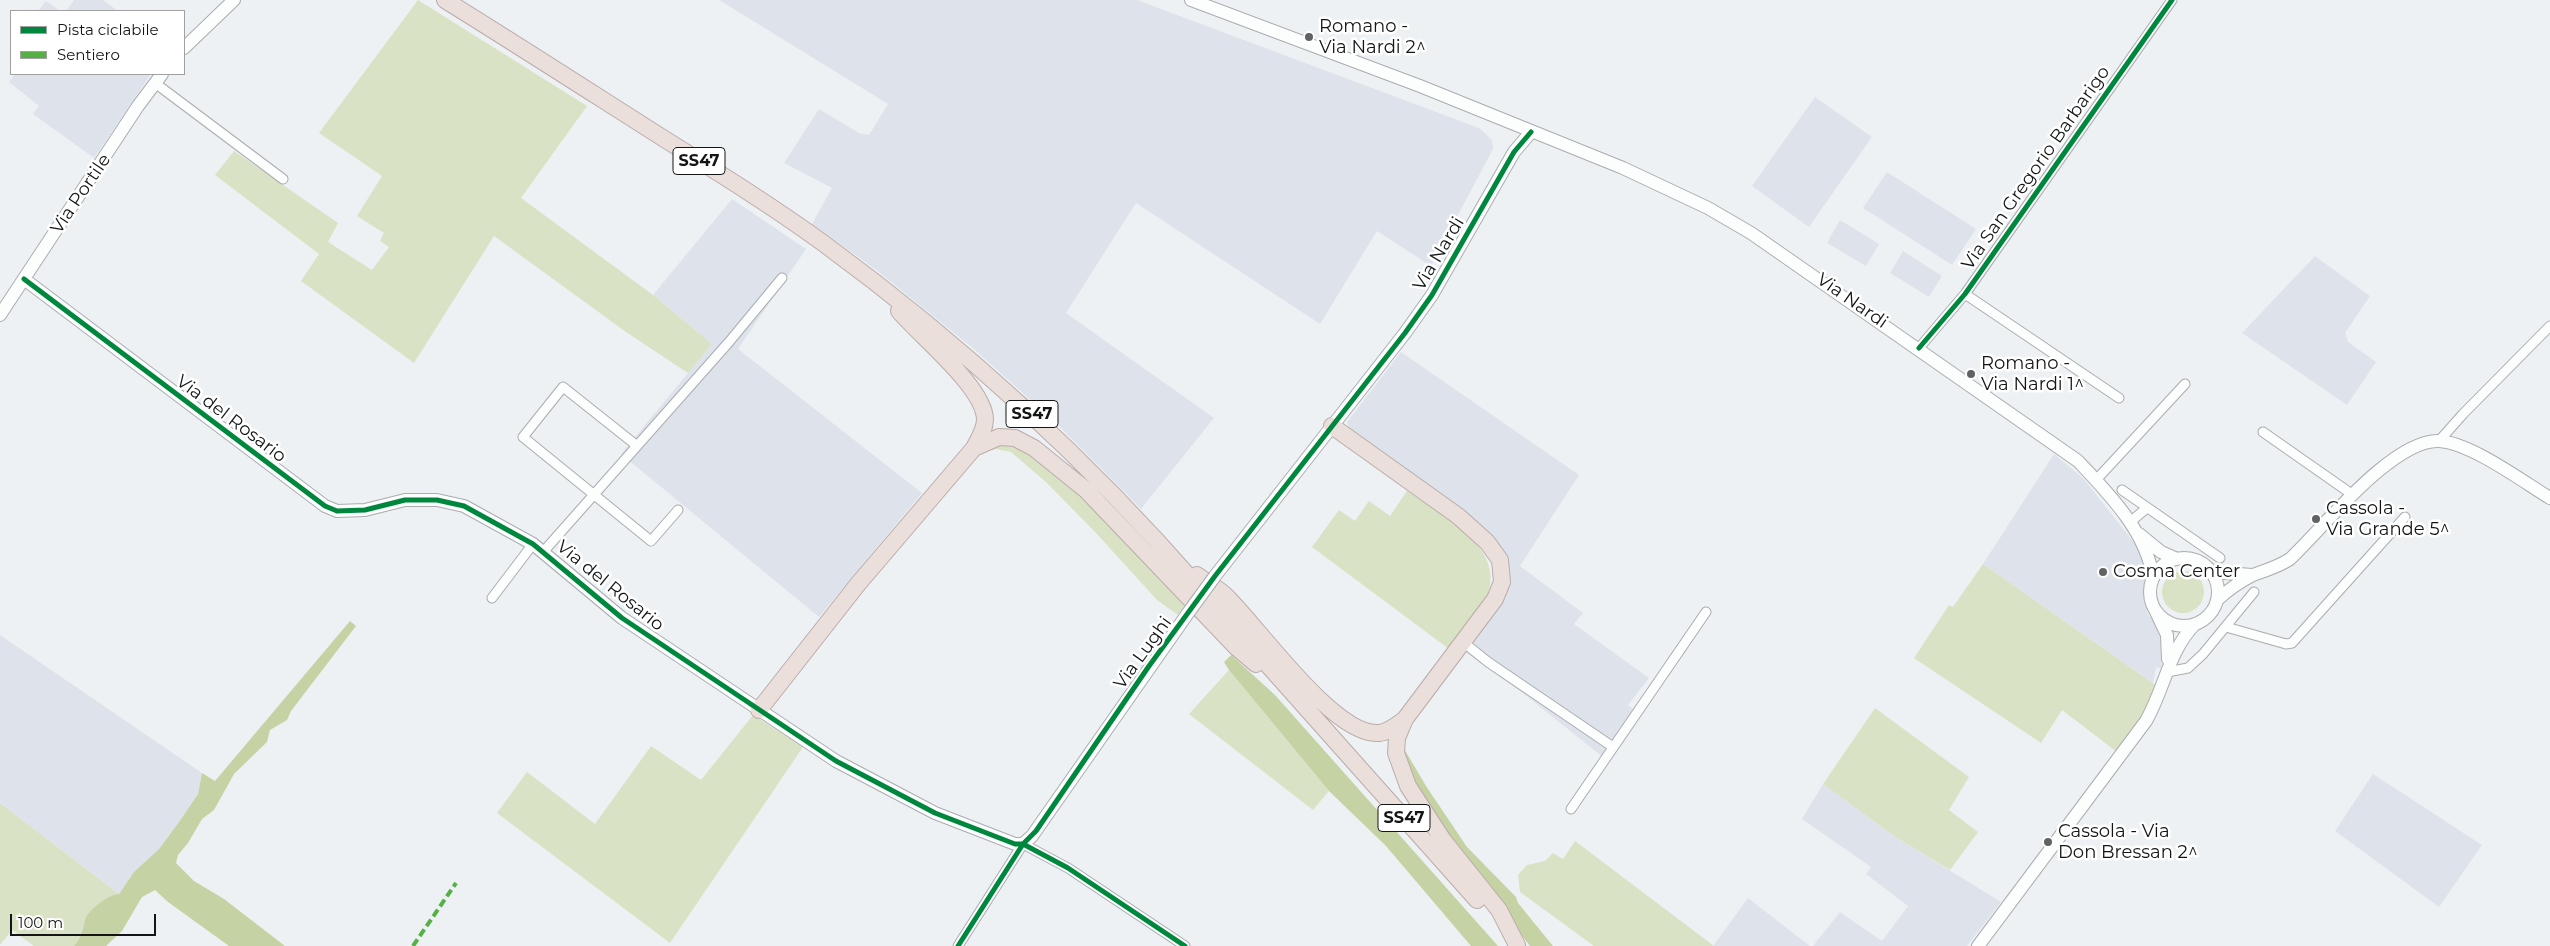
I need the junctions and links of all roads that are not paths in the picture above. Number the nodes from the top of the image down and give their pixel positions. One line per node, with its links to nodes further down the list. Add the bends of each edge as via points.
1 (234, 0): 5 (street)
2 (445, 0): 13 (highway, SS47, via 769,206)
3 (1191, 0): 7 (street, Via Nardi)
4 (2172, 0): 14 (street, Via San Gregorio Barbarigo)
5 (185, 47)
6 (159, 78): 10 (street); 12 (street, Via Portile)
7 (1518, 126): 8 (street, Via Nardi); 9 (street, Via Nardi)
8 (1531, 132): 9 (street, Via Nardi); 17 (street, Via Nardi, via 1623,168 1708,208 1781,252)
9 (1514, 152): 19 (street, Via Nardi, via 1432,294)
10 (283, 179)
11 (782, 278): 24 (street, Via del Rosario)
12 (24, 280): 15 (street, Via Portile); 35 (street, Via del Rosario, via 325,506 337,511 366,510 405,500 437,500 464,506)
13 (875, 282): 25 (highway, via 909,322 952,364 974,393 985,418 984,431); 38 (highway, SS47, via 1032,413)
14 (1965, 294): 17 (street, Via San Gregorio Barbarigo); 20 (street, Via San Gregorio Barbarigo)
15 (0, 315)
16 (2550, 326): 23 (street)
17 (1919, 348): 26 (street, Via Nardi, via 2075,458)
18 (2185, 384): 26 (street)
19 (1363, 386): 21 (street, Via Lughi)
20 (2119, 398)
21 (1332, 426): 49 (highway, via 1458,516 1487,542 1500,560 1502,582 1495,599); 56 (street, Via Lughi, bridge, via 1215,576 1032,836)
22 (2263, 432): 29 (street)
23 (2439, 441): 29 (street, via 2421,444 2400,454); 30 (street, via 2492,462)
24 (636, 445): 28 (street, Via del Rosario); 28 (street, via 563,387 523,437)
25 (974, 448): 51 (highway, via 999,437 1015,438 1034,448 1092,497 1237,648); 52 (highway, via 858,584)
26 (2096, 480): 34 (street, Via Nardi)
27 (2122, 490): 31 (street)
28 (594, 494): 32 (street, via 651,541); 35 (street, Via del Rosario)
29 (2354, 495): 40 (street, via 2290,559 2274,570)
30 (2550, 498)
31 (2147, 508): 34 (street); 37 (street)
32 (678, 510)
33 (2405, 517): 48 (street, via 2292,643)
34 (2133, 527): 36 (street, Via Nardi, via 2161,552); 41 (street, Via Nardi, via 2151,565)
35 (539, 547): 43 (street); 52 (street, Via del Rosario, via 622,618)
36 (2177, 558): 39 (street, via 2196,560); 41 (street, via 2166,563)
37 (2220, 558)
38 (1175, 560): 51 (highway, SS47); 53 (highway, via 1224,595 1309,688 1343,720 1378,733)
39 (2211, 572): 40 (street); 44 (street, via 2216,581)
40 (2254, 575): 44 (street)
41 (2153, 578): 45 (street, via 2150,589)
42 (2254, 592): 48 (street)
43 (492, 598)
44 (2216, 600): 47 (street, via 2208,615)
45 (2156, 611): 47 (street, via 2172,623); 50 (street, via 2167,635)
46 (1706, 612): 54 (street)
47 (2195, 624): 50 (street, via 2176,647)
48 (2226, 627): 50 (street, via 2188,668)
49 (1463, 642): 53 (highway); 54 (street)
50 (2166, 672): 60 (street, via 2157,702 2146,721)
51 (1291, 691): 59 (highway, SS47)
52 (759, 710): 56 (street, Via del Rosario, via 836,761 935,813 1015,844)
53 (1405, 719): 59 (highway, via 1397,738 1396,753 1408,786 1443,840 1499,910)
54 (1613, 747): 55 (street)
55 (1571, 809)
56 (1023, 844): 57 (street, Via Lughi); 58 (street, Via del Rosario, via 1068,868)
57 (958, 946)
58 (1185, 946)
59 (1517, 946)
60 (1978, 946)

